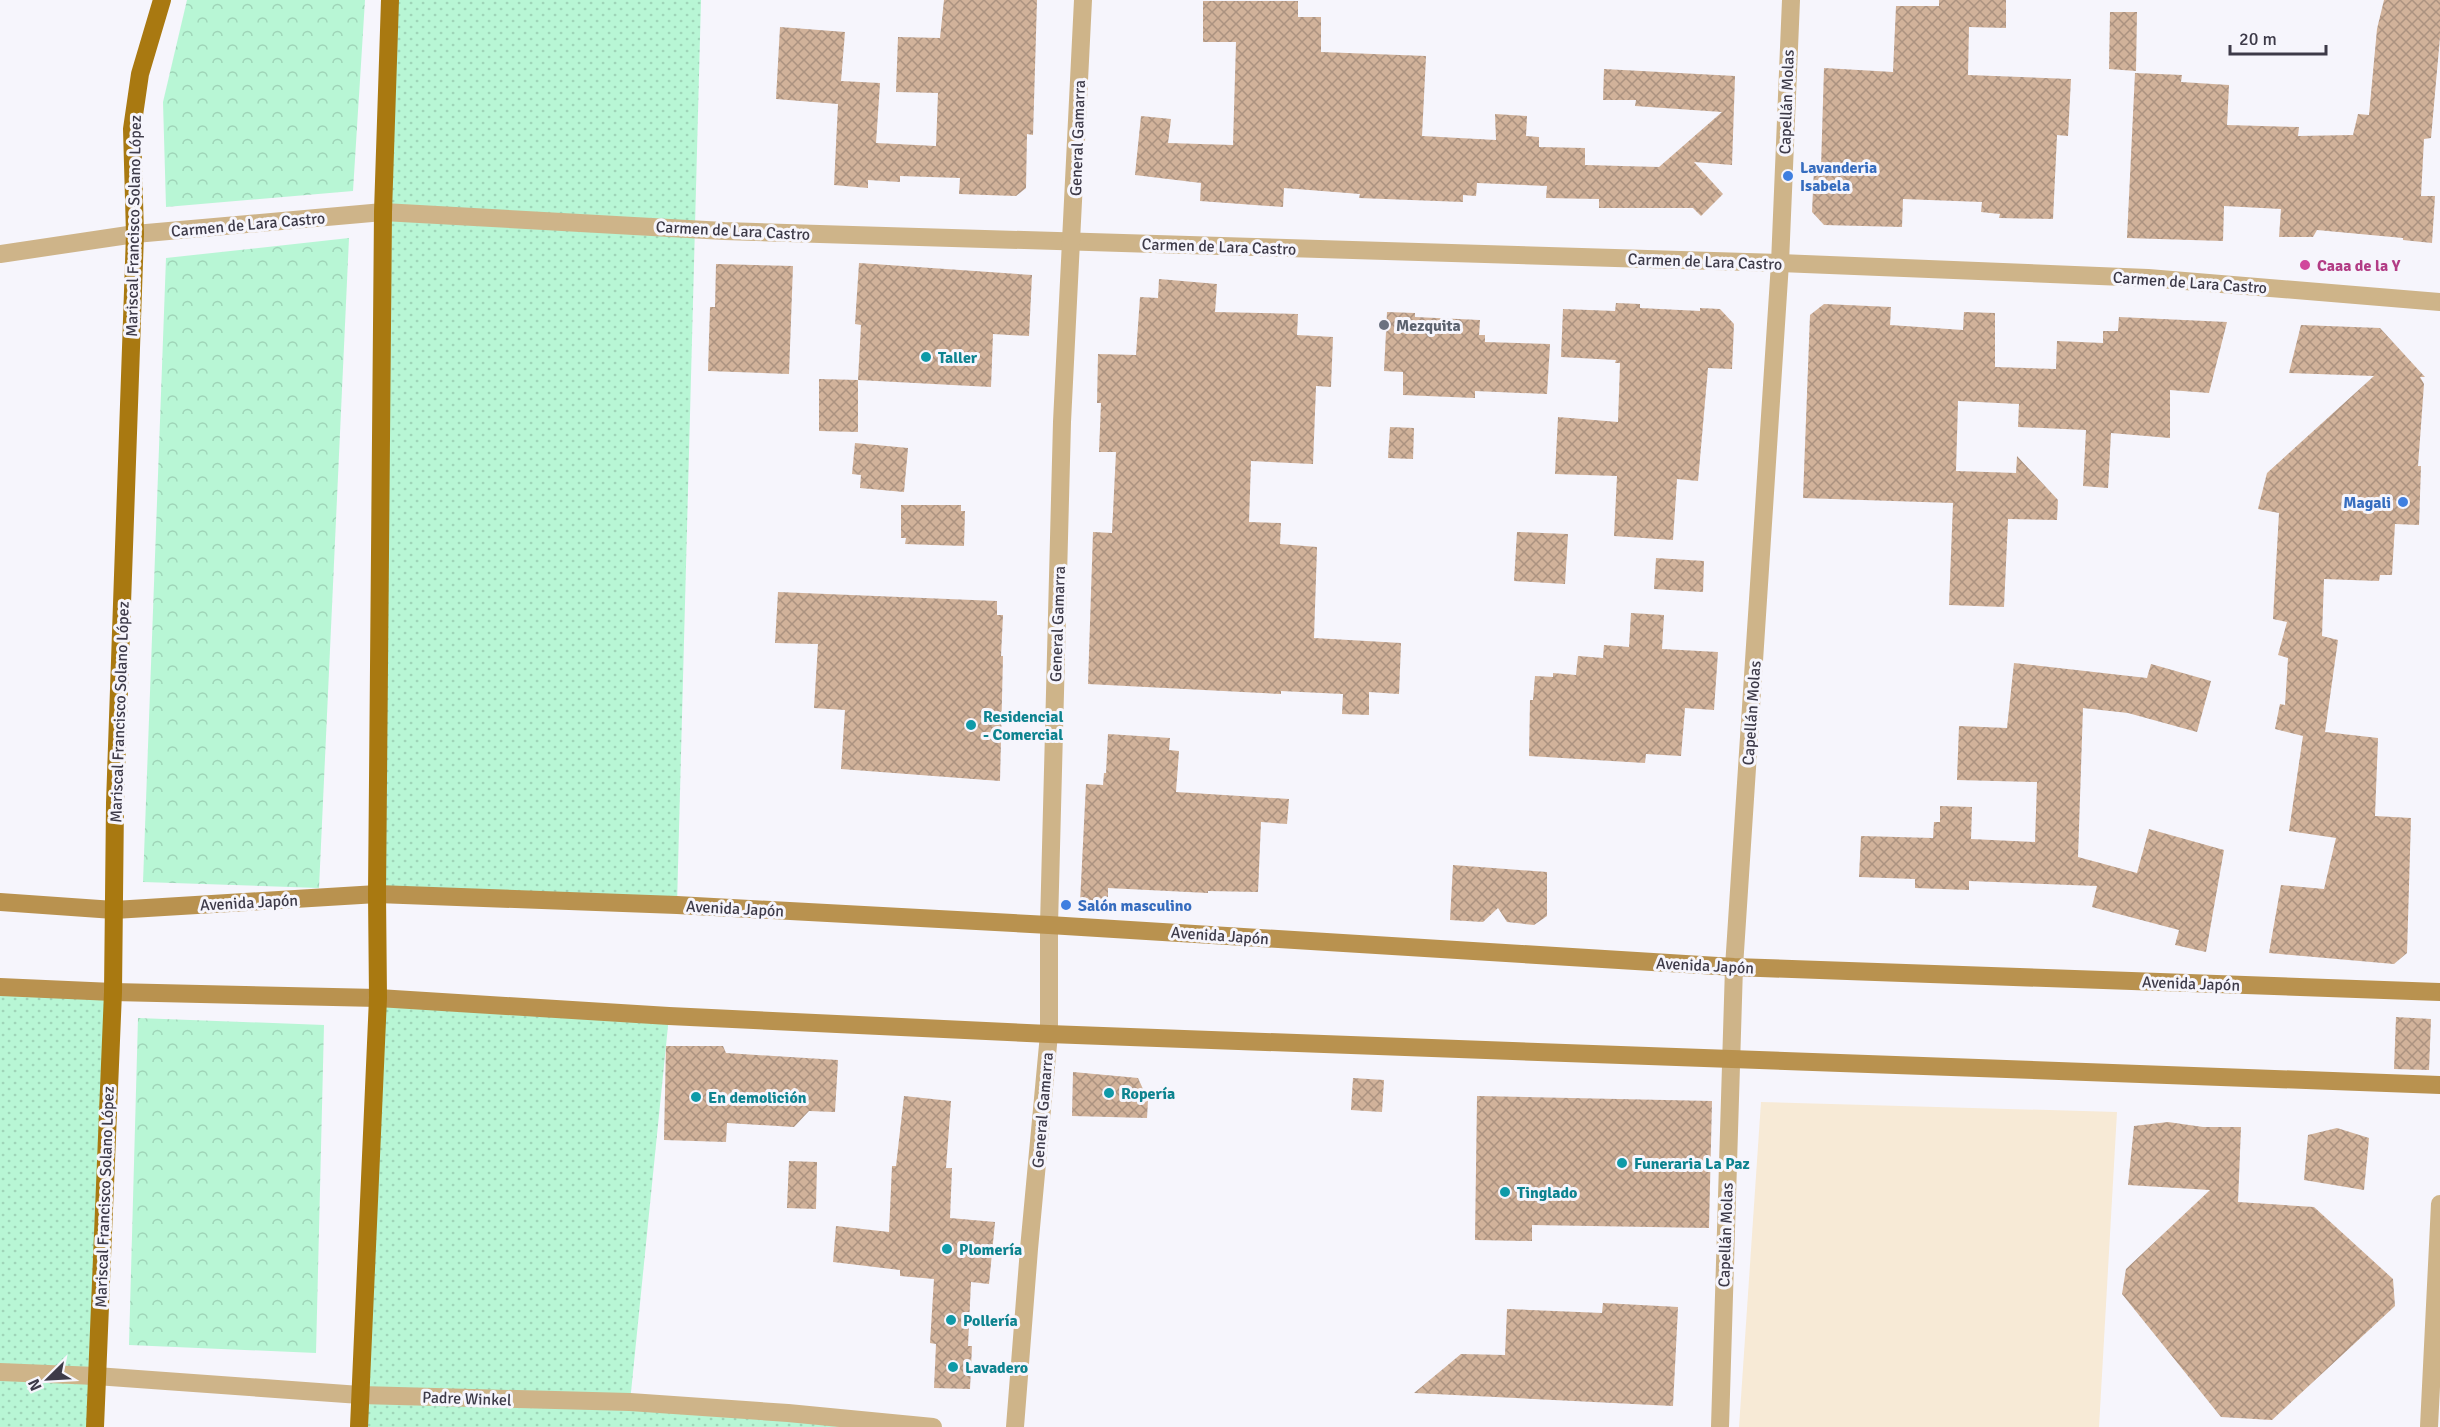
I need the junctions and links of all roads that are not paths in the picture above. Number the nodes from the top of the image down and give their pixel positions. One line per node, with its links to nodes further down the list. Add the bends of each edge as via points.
1 (162, 0): 6 (main road, Mariscal Francisco Solano López, via 140,74 132,129)
2 (390, 0): 5 (main road)
3 (1083, 0): 7 (street, General Gamarra)
4 (1791, 0): 9 (street, Capellán Molas)
5 (383, 212): 6 (street, Carmen de Lara Castro); 7 (street, Carmen de Lara Castro, via 724,231); 11 (main road)
6 (135, 234): 8 (street, Carmen de Lara Castro); 13 (main road, Mariscal Francisco Solano López)
7 (1073, 242): 9 (street, Carmen de Lara Castro); 14 (street, General Gamarra, via 1062,422)
8 (0, 254)
9 (1780, 263): 10 (street, Carmen de Lara Castro, via 2148,278); 15 (street, Capellán Molas)
10 (2440, 302)
11 (377, 894): 13 (main road, Avenida Japón); 14 (main road, Avenida Japón); 19 (main road)
12 (0, 902): 13 (main road, Avenida Japón)
13 (114, 910): 17 (main road, Mariscal Francisco Solano López)
14 (1049, 925): 15 (main road, Avenida Japón); 20 (street, General Gamarra)
15 (1734, 967): 18 (main road, Avenida Japón); 21 (street, Capellán Molas)
16 (0, 987): 17 (main road)
17 (112, 992): 19 (main road); 25 (main road, Mariscal Francisco Solano López)
18 (2440, 992)
19 (378, 998): 20 (main road); 26 (main road)
20 (1049, 1034): 21 (main road); 30 (street, General Gamarra)
21 (1730, 1060): 22 (main road); 31 (street, Capellán Molas)
22 (2440, 1085)
23 (2440, 1204): 32 (street)
24 (0, 1372): 25 (street, Padre Winkel)
25 (96, 1376): 26 (street, Padre Winkel); 27 (main road, Mariscal Francisco Solano López)
26 (360, 1395): 28 (main road); 29 (street, Padre Winkel, via 630,1402)
27 (95, 1427)
28 (359, 1427)
29 (933, 1427)
30 (1015, 1427)
31 (1720, 1427)
32 (2429, 1427)

